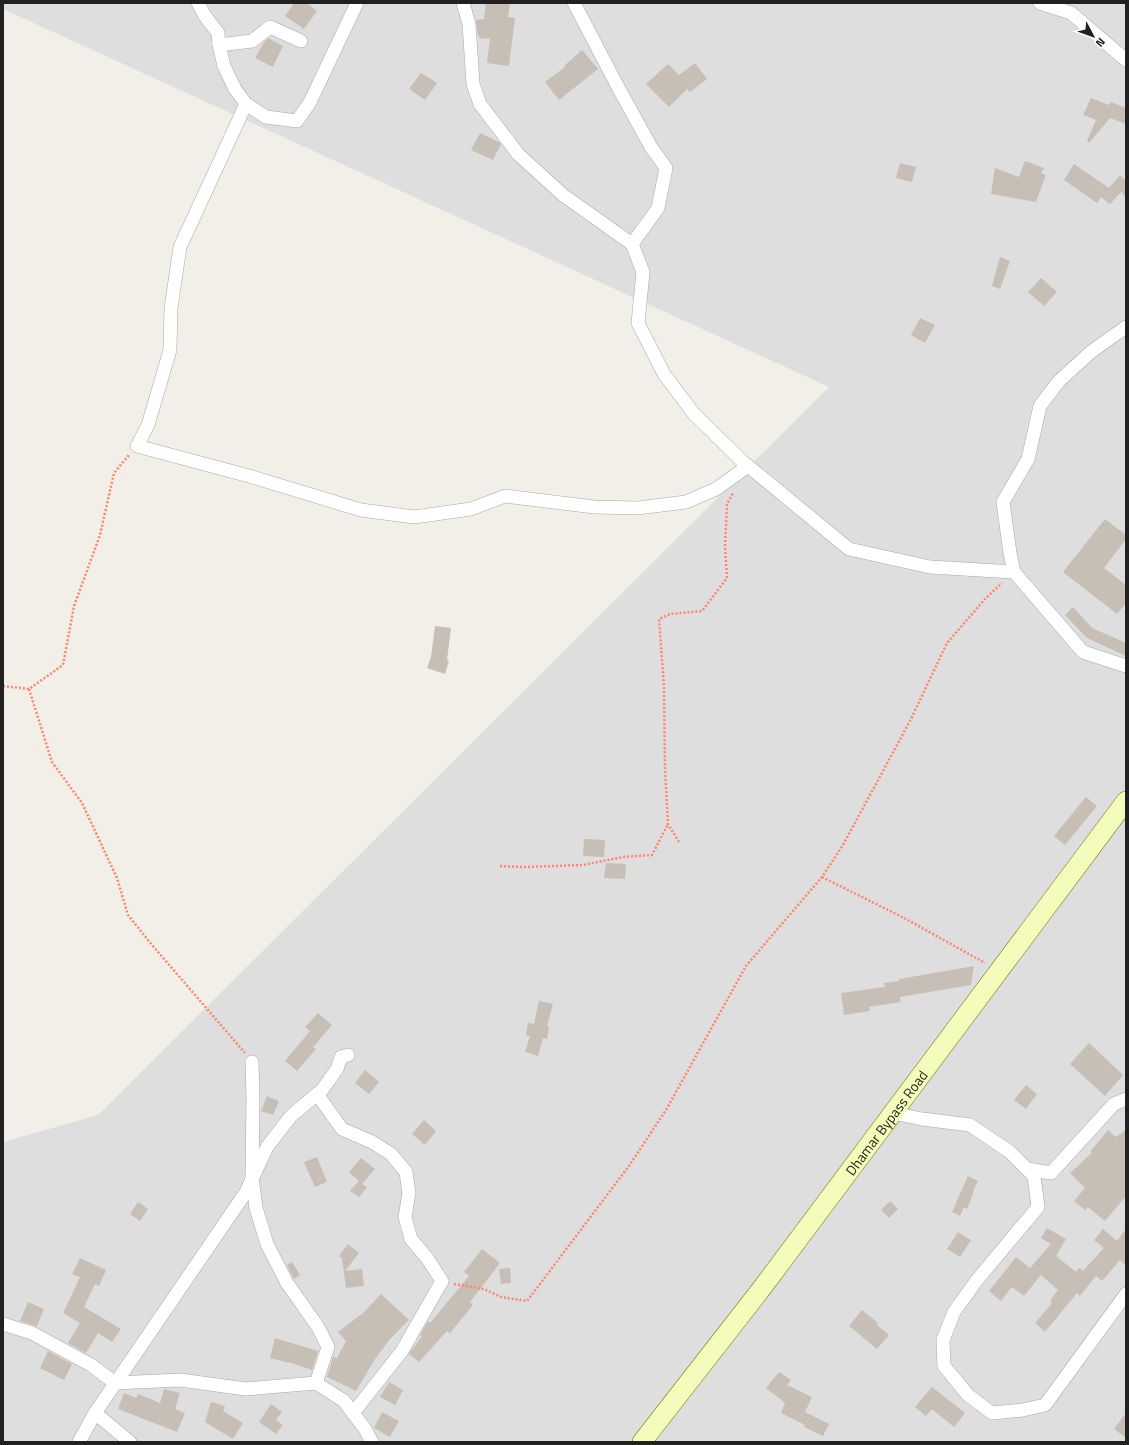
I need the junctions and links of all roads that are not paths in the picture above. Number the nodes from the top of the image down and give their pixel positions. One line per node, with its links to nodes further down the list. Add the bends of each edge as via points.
1 (198, 3): 7 (street, via 218,33)
2 (357, 3): 9 (street, via 310,102 297,121 266,118)
3 (463, 3): 10 (street, via 470,24 473,84 480,104 518,154 564,195)
4 (574, 3): 10 (street, via 619,89 666,168 658,208)
5 (1040, 3): 8 (street, via 1071,13)
6 (301, 41): 7 (street, via 270,27 252,41)
7 (219, 45): 9 (street, via 224,66 235,89)
8 (1126, 60)
9 (246, 104): 12 (street, via 180,247 172,308 170,350 148,425 137,446 361,510 414,517 470,510 505,496 594,508 638,508 686,502 716,489)
10 (632, 244): 12 (street, via 644,272 638,323 664,374 694,414)
11 (1126, 327): 13 (street, via 1092,351 1059,380 1040,406 1028,459 1004,502)
12 (748, 466): 13 (street, via 849,549 930,567)
13 (1014, 572): 14 (street, via 1083,652)
14 (1126, 666)
15 (1126, 801): 20 (main road, Dhamar Bypass Road)
16 (348, 1055): 18 (street, via 341,1057 337,1069)
17 (252, 1062): 22 (street)
18 (317, 1094): 22 (street, via 291,1116 267,1148); 28 (street, via 342,1129 372,1142 391,1154 406,1172 408,1193 405,1217 411,1239 428,1258 442,1281 402,1351)
19 (1126, 1099): 21 (street, via 1114,1104 1051,1173)
20 (893, 1113): 21 (street, via 970,1126 1010,1152); 32 (main road, Dhamar Bypass Road)
21 (1027, 1169): 23 (street, via 1034,1176 1038,1207 977,1280 954,1312 943,1340 944,1366 968,1395 992,1413 1045,1405)
22 (252, 1178): 25 (street, via 241,1199); 26 (street, via 256,1208 267,1244 286,1284 318,1327 328,1347)
23 (1126, 1294)
24 (3, 1324): 25 (street, via 32,1333 91,1365)
25 (115, 1383): 26 (street, via 180,1380 246,1389); 27 (street)
26 (316, 1383): 28 (street, via 344,1401)
27 (95, 1413): 29 (street); 30 (street)
28 (353, 1413): 31 (street)
29 (79, 1442)
30 (130, 1442)
31 (372, 1442)
32 (642, 1442)

